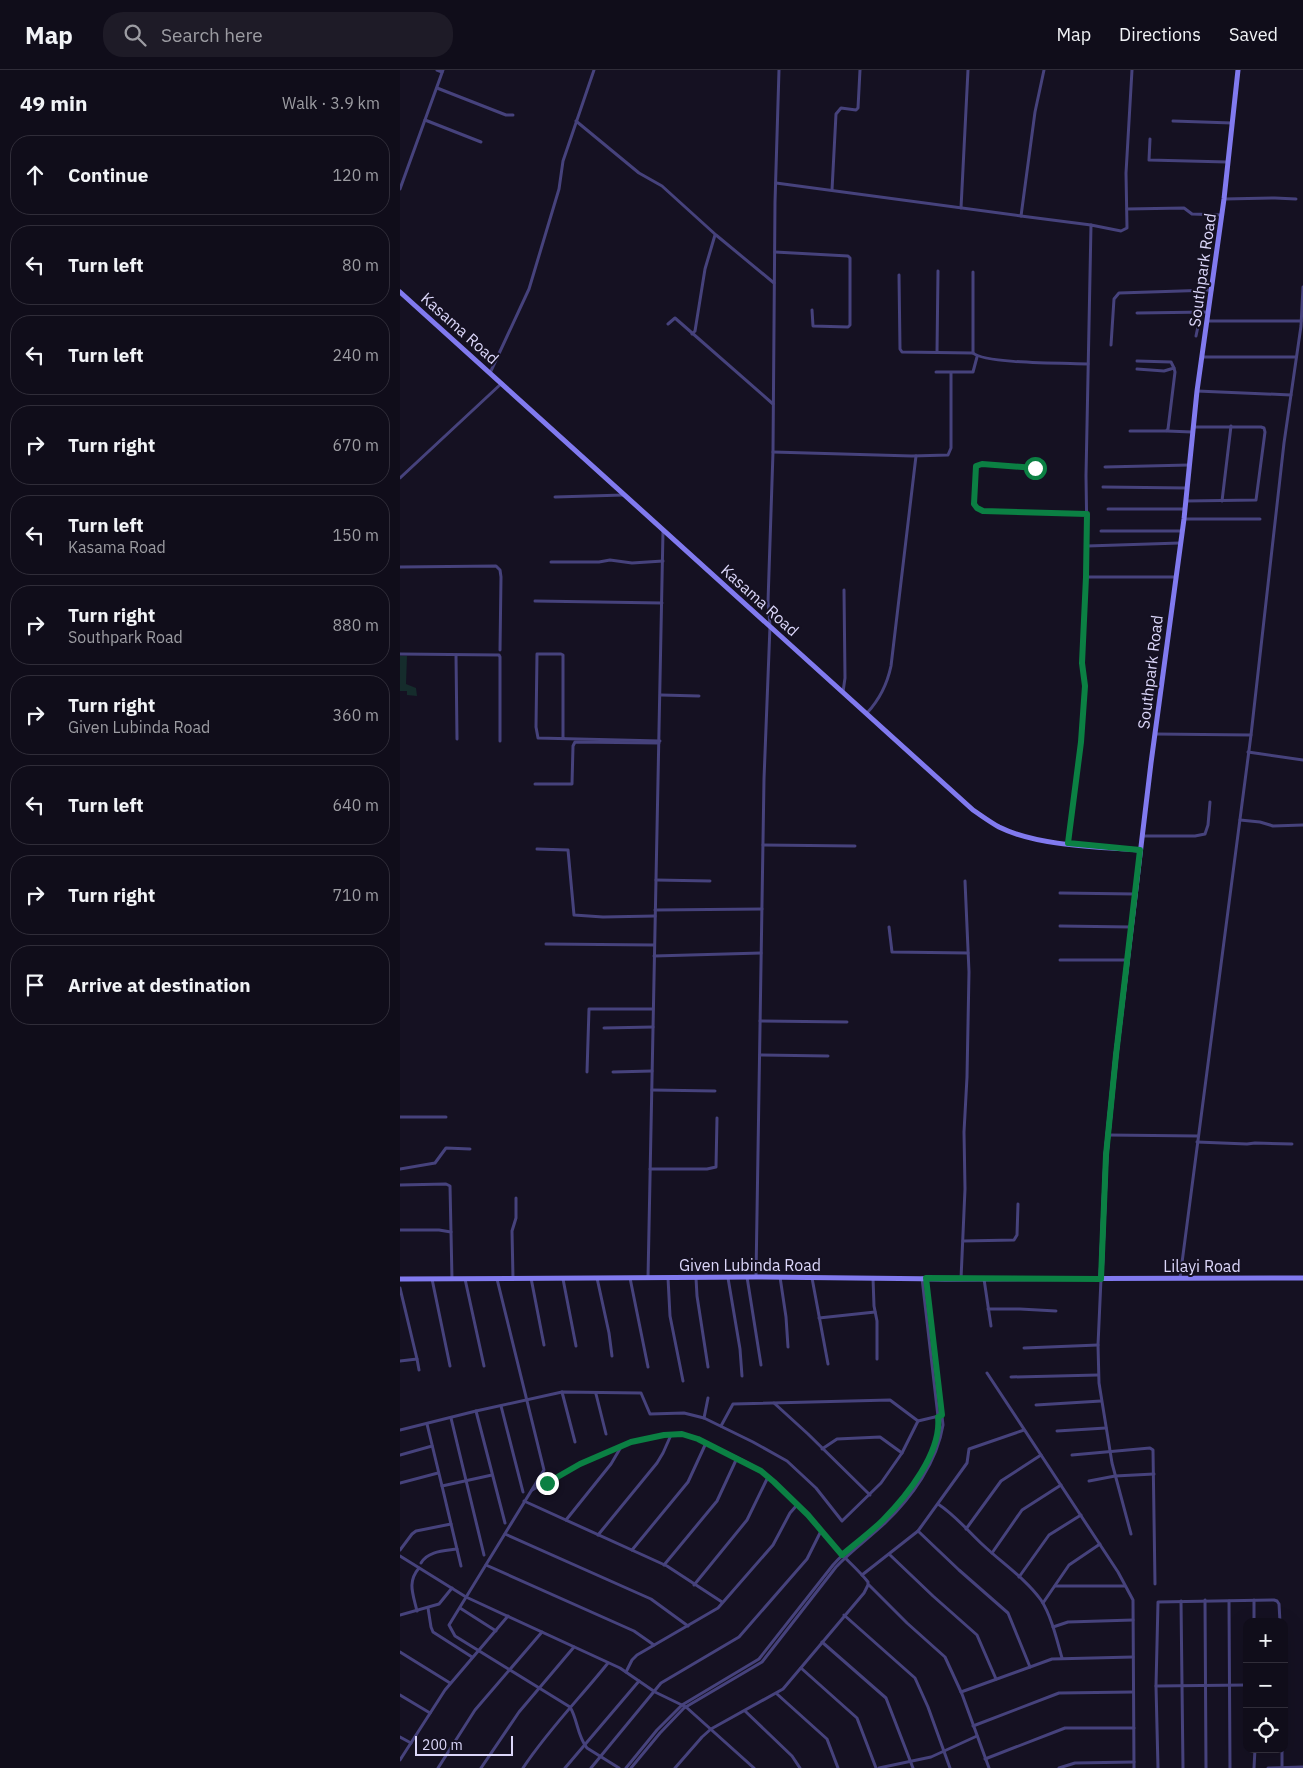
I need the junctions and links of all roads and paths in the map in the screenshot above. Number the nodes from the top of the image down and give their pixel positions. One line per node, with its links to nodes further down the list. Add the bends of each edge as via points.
1 (437, 70): 9 (street)
2 (594, 70): 13 (street)
3 (779, 70): 19 (street)
4 (860, 70): 21 (street, via 858,108 842,108 836,114)
5 (968, 70): 24 (street)
6 (1044, 70): 27 (street)
7 (1132, 70): 25 (street)
8 (1238, 70): 15 (street, Southpark Road)
9 (442, 71): 10 (street)
10 (437, 88): 11 (street); 12 (street)
11 (513, 116)
12 (425, 120): 17 (street); 20 (street)
13 (576, 121): 29 (street, via 638,173 662,186); 57 (street, via 528,289)
14 (1173, 121): 15 (street)
15 (1232, 123): 18 (street, Southpark Road)
16 (1150, 139): 18 (street, via 1149,160)
17 (481, 142)
18 (1227, 162): 23 (street, Southpark Road)
19 (776, 183): 21 (street); 30 (street)
20 (400, 189)
21 (832, 190): 24 (street)
22 (1296, 199): 23 (street)
23 (1224, 200): 26 (street, Southpark Road)
24 (961, 208): 27 (street)
25 (1127, 209): 26 (street, via 1184,208 1192,214); 28 (street, via 1125,230)
26 (1222, 215): 36 (street, Southpark Road)
27 (1021, 216): 28 (street)
28 (1091, 225): 54 (street)
29 (716, 235): 34 (street); 45 (street)
30 (775, 252): 34 (street); 38 (street, via 850,258 850,325 813,326)
31 (938, 271): 48 (street)
32 (972, 272): 49 (street)
33 (899, 275): 48 (street, via 900,351)
34 (775, 283): 63 (street)
35 (1303, 287): 42 (street)
36 (1212, 290): 40 (street, Southpark Road); 47 (street, via 1118,293 1114,299)
37 (400, 292): 57 (street, Kasama Road)
38 (812, 310)
39 (1201, 312): 40 (street); 41 (street); 46 (street)
40 (1209, 312): 43 (street, Southpark Road)
41 (1137, 313)
42 (1301, 320): 43 (street); 52 (street)
43 (1208, 321): 51 (street, Southpark Road)
44 (668, 324): 45 (street, via 675,318)
45 (692, 334): 63 (street)
46 (1196, 336)
47 (1111, 345)
48 (938, 352): 49 (street)
49 (973, 353): 50 (street)
50 (976, 356): 54 (street); 59 (street, via 973,372)
51 (1202, 357): 52 (street); 61 (street, Southpark Road)
52 (1296, 357): 62 (street)
53 (1137, 361): 55 (street, via 1171,362)
54 (1088, 364): 82 (street)
55 (1174, 368): 56 (street, via 1164,371); 67 (street)
56 (1136, 369)
57 (490, 372): 60 (street, Kasama Road)
58 (936, 372): 59 (street)
59 (950, 372): 69 (street, via 950,453)
60 (502, 382): 73 (street); 76 (street, Kasama Road)
61 (1197, 391): 62 (street); 65 (street, Southpark Road)
62 (1291, 395): 107 (street)
63 (773, 404): 68 (street)
64 (1231, 426): 65 (street); 79 (street); 79 (street, via 1261,427 1265,432 1256,500)
65 (1193, 430): 67 (street); 70 (street, Southpark Road)
66 (1130, 431): 67 (street)
67 (1166, 431)
68 (773, 452): 69 (street); 98 (street)
69 (916, 456): 105 (street, via 891,666 882,694)
70 (1189, 465): 71 (street); 75 (street, Southpark Road)
71 (1105, 467)
72 (1035, 468): 82 (street, via 976,466 974,504 983,511)
73 (400, 478)
74 (1103, 487): 75 (street)
75 (1187, 488): 78 (street, Southpark Road)
76 (625, 495): 77 (street); 85 (street, Kasama Road)
77 (555, 497)
78 (1186, 501): 79 (street); 81 (street, Southpark Road)
79 (1222, 501)
80 (1108, 509): 81 (street)
81 (1185, 509): 84 (street, Southpark Road)
82 (1087, 514): 89 (street)
83 (1260, 519): 84 (street)
84 (1184, 520): 87 (street, Southpark Road)
85 (663, 529): 90 (street); 98 (street, Kasama Road)
86 (1102, 531): 87 (street)
87 (1182, 531): 88 (street, Southpark Road)
88 (1180, 543): 89 (street); 94 (street, Southpark Road)
89 (1087, 546): 93 (street)
90 (663, 561): 91 (street); 97 (street)
91 (551, 562)
92 (400, 566): 99 (street, via 496,566 501,577)
93 (1086, 577): 94 (street); 119 (street, via 1082,663 1085,686)
94 (1175, 577): 106 (street, Southpark Road)
95 (844, 590): 102 (street)
96 (535, 601): 97 (street)
97 (662, 604): 103 (street)
98 (770, 626): 102 (street, Kasama Road); 120 (street)
99 (500, 650)
100 (400, 654): 101 (street)
101 (456, 654): 109 (street); 110 (street, via 500,657)
102 (844, 692): 105 (street, Kasama Road)
103 (661, 695): 104 (street); 111 (street)
104 (698, 696)
105 (866, 714): 119 (street, Kasama Road, via 973,810 993,824 1032,838)
106 (1155, 734): 107 (street); 118 (street, Southpark Road)
107 (1250, 736): 112 (street)
108 (563, 738): 108 (street, via 540,739 536,733 538,654 563,655); 111 (street)
109 (457, 739)
110 (500, 741)
111 (660, 742): 114 (street, via 575,742 572,746 572,784); 124 (street)
112 (1248, 752): 113 (street); 116 (street)
113 (1303, 760)
114 (536, 784)
115 (1210, 802): 118 (street, via 1205,834)
116 (1240, 820): 117 (street, via 1273,826); 158 (street)
117 (1303, 825)
118 (1143, 836): 123 (street, Southpark Road)
119 (1068, 843): 123 (street, Kasama Road)
120 (763, 845): 121 (street); 129 (street)
121 (855, 846)
122 (537, 849): 131 (street, via 568,850 574,915)
123 (1140, 850): 128 (street, Southpark Road)
124 (656, 880): 125 (street); 130 (street)
125 (710, 880)
126 (965, 881): 138 (street)
127 (1060, 893): 128 (street)
128 (1135, 894): 134 (street, Southpark Road)
129 (762, 909): 130 (street); 137 (street)
130 (655, 910): 131 (street)
131 (655, 916): 136 (street)
132 (1060, 926): 134 (street)
133 (889, 927): 138 (street, via 892,952)
134 (1132, 927): 141 (street, Southpark Road)
135 (546, 944): 136 (street)
136 (654, 945): 139 (street)
137 (761, 953): 139 (street); 143 (street)
138 (968, 954): 169 (street)
139 (654, 956): 142 (street)
140 (1060, 960): 141 (street)
141 (1128, 960): 157 (street, Southpark Road)
142 (653, 1010): 145 (street); 150 (street, via 589,1009)
143 (760, 1021): 144 (street); 147 (street)
144 (847, 1022)
145 (653, 1027): 146 (street); 149 (street)
146 (604, 1028)
147 (760, 1054): 148 (street); 174 (street)
148 (828, 1056)
149 (652, 1071): 151 (street); 152 (street)
150 (587, 1072)
151 (613, 1072)
152 (652, 1090): 153 (street); 163 (street)
153 (715, 1090)
154 (400, 1117): 155 (street)
155 (446, 1117)
156 (717, 1118): 163 (street, via 716,1167)
157 (1108, 1135): 158 (street); 194 (street, Southpark Road)
158 (1198, 1136): 159 (street)
159 (1197, 1142): 160 (street); 188 (street)
160 (1292, 1144)
161 (470, 1150): 162 (street, via 446,1148 435,1163)
162 (400, 1169)
163 (650, 1169): 183 (street)
164 (400, 1185): 168 (street, via 449,1185)
165 (516, 1198): 178 (street, via 512,1231)
166 (1018, 1204): 169 (street, via 1014,1240)
167 (400, 1230): 168 (street)
168 (452, 1232): 192 (street)
169 (963, 1241): 187 (street)
170 (668, 1277): 171 (street, Given Lubinda Road); 183 (street, Given Lubinda Road); 221 (street, via 670,1316)
171 (696, 1277): 172 (street, Given Lubinda Road); 214 (street)
172 (728, 1277): 173 (street, Given Lubinda Road); 219 (street)
173 (747, 1277): 174 (street, Given Lubinda Road); 211 (street)
174 (756, 1277): 175 (street, Given Lubinda Road)
175 (780, 1277): 184 (street, Given Lubinda Road); 204 (street)
176 (465, 1278): 177 (street, Given Lubinda Road); 192 (street, Given Lubinda Road); 213 (street)
177 (497, 1278): 178 (street, Given Lubinda Road); 225 (street)
178 (513, 1278): 179 (street, Given Lubinda Road)
179 (531, 1278): 180 (street, Given Lubinda Road); 202 (street)
180 (563, 1278): 181 (street, Given Lubinda Road); 203 (street)
181 (597, 1278): 182 (street, Given Lubinda Road); 206 (street)
182 (630, 1278): 183 (street, Given Lubinda Road); 215 (street)
183 (648, 1278)
184 (812, 1278): 185 (street, Given Lubinda Road); 199 (street)
185 (873, 1278): 186 (street, Given Lubinda Road); 197 (street)
186 (924, 1278): 187 (street, Given Lubinda Road); 231 (street)
187 (962, 1278): 193 (street, Given Lubinda Road)
188 (1180, 1278): 189 (street, Lilayi Road); 194 (street, Lilayi Road)
189 (1303, 1278)
190 (400, 1279): 191 (street, Given Lubinda Road)
191 (432, 1279): 192 (street, Given Lubinda Road); 212 (street)
192 (452, 1279)
193 (984, 1279): 194 (street, Given Lubinda Road); 196 (street)
194 (1101, 1279): 201 (street)
195 (400, 1288): 207 (street)
196 (988, 1309): 198 (street); 200 (street)
197 (876, 1312): 199 (street); 208 (street)
198 (1056, 1312)
199 (819, 1318): 210 (street)
200 (991, 1326)
201 (1098, 1345): 205 (street); 218 (street)
202 (544, 1346)
203 (576, 1346)
204 (788, 1347)
205 (1024, 1348)
206 (612, 1356)
207 (418, 1359): 209 (street); 216 (street)
208 (877, 1359)
209 (400, 1361)
210 (828, 1364)
211 (761, 1365)
212 (450, 1366)
213 (484, 1366)
214 (708, 1367)
215 (648, 1368)
216 (419, 1370)
217 (988, 1373): 239 (street)
218 (1098, 1375): 220 (street); 226 (street)
219 (742, 1376)
220 (1011, 1377)
221 (682, 1381)
222 (562, 1392): 223 (street); 225 (street); 243 (street)
223 (596, 1394): 233 (street, via 641,1393 650,1414 684,1412); 241 (street)
224 (708, 1398): 233 (street)
225 (527, 1399): 229 (street); 264 (street, via 544,1470)
226 (1101, 1402): 228 (street); 237 (street)
227 (773, 1403): 234 (street, via 890,1400); 236 (street, via 733,1404); 247 (street)
228 (1036, 1404)
229 (501, 1406): 230 (street); 265 (street)
230 (476, 1412): 232 (street); 256 (street)
231 (940, 1416): 234 (street); 288 (street, via 932,1452 913,1485 883,1520)
232 (451, 1418): 235 (street); 259 (street)
233 (704, 1418): 236 (street)
234 (918, 1421): 249 (street)
235 (427, 1424): 238 (street); 245 (street)
236 (721, 1426): 266 (street, via 787,1461 816,1488 842,1521)
237 (1106, 1428): 240 (street); 248 (street)
238 (400, 1430)
239 (1024, 1430): 251 (street); 268 (street, via 969,1449 968,1463)
240 (1057, 1431)
241 (606, 1434)
242 (671, 1435): 244 (street, via 682,1434); 246 (street); 279 (street, via 657,1463)
243 (575, 1442)
244 (706, 1443): 253 (street); 283 (street, via 688,1482)
245 (432, 1446): 250 (street); 254 (street)
246 (622, 1446): 264 (street); 271 (street)
247 (822, 1449): 249 (street, via 837,1439 880,1437); 266 (street)
248 (1110, 1452): 252 (street); 255 (street, via 1152,1449); 257 (street)
249 (902, 1453): 266 (street)
250 (400, 1455)
251 (1041, 1455): 262 (street); 274 (street, via 1001,1481)
252 (1072, 1455)
253 (737, 1458): 258 (street); 291 (street, via 717,1501)
254 (438, 1472): 261 (street); 263 (street)
255 (1154, 1474): 257 (street); 296 (street)
256 (492, 1475): 259 (street); 272 (street)
257 (1115, 1476): 260 (street); 278 (street)
258 (768, 1477): 269 (street); 297 (street, via 747,1520)
259 (467, 1481): 263 (street); 285 (street)
260 (1089, 1481)
261 (400, 1483)
262 (1061, 1485): 270 (street); 284 (street, via 1022,1510)
263 (442, 1486): 273 (street)
264 (532, 1490): 267 (street)
265 (523, 1492)
266 (870, 1495)
267 (524, 1501): 271 (street); 277 (street)
268 (938, 1504): 274 (street); 276 (street)
269 (798, 1505): 275 (street); 307 (street, via 790,1513 774,1545)
270 (1081, 1515): 280 (street); 295 (street, via 1049,1535)
271 (566, 1520): 279 (street)
272 (505, 1523)
273 (451, 1524): 281 (street); 282 (street, via 416,1531)
274 (966, 1529): 284 (street)
275 (821, 1531): 288 (street); 344 (street, via 806,1559 739,1637 671,1676)
276 (918, 1531): 286 (street); 331 (street, via 1008,1613)
277 (505, 1534): 290 (street); 318 (street, via 651,1599)
278 (1131, 1534)
279 (598, 1535): 283 (street)
280 (1100, 1544): 299 (street, via 1069,1565); 300 (street)
281 (457, 1549): 289 (street, via 429,1554); 292 (street)
282 (400, 1550)
283 (632, 1550): 291 (street)
284 (992, 1553): 295 (street)
285 (484, 1555)
286 (890, 1555): 294 (street); 335 (street, via 977,1635)
287 (400, 1556): 293 (street)
288 (843, 1556): 294 (street); 349 (street, via 759,1659); 350 (street, via 762,1662)
289 (421, 1563)
290 (486, 1565): 302 (street); 323 (street, via 634,1632)
291 (664, 1565): 297 (street)
292 (461, 1566)
293 (419, 1568): 301 (street); 311 (street, via 411,1582)
294 (862, 1576): 298 (street)
295 (1019, 1577): 308 (street)
296 (1155, 1584)
297 (694, 1585): 307 (street)
298 (868, 1585): 313 (street); 345 (street, via 945,1657)
299 (1054, 1586): 300 (street); 308 (street)
300 (1126, 1586): 317 (street, via 1133,1600)
301 (452, 1588): 302 (street); 309 (street, via 440,1604)
302 (466, 1597): 310 (street); 314 (street)
303 (1205, 1600): 305 (street); 306 (street); 339 (street)
304 (1254, 1600): 306 (street); 315 (street); 316 (street, via 1277,1600)
305 (1181, 1601): 338 (street); 342 (street, via 1157,1604)
306 (1229, 1601): 340 (street)
307 (722, 1602): 318 (street)
308 (1043, 1603): 319 (street)
309 (428, 1608): 311 (street); 327 (street, via 433,1632)
310 (460, 1608): 320 (street); 325 (street, via 449,1625 450,1630)
311 (417, 1611): 312 (street)
312 (400, 1615)
313 (844, 1615): 322 (street); 361 (street, via 915,1678)
314 (508, 1616): 320 (street); 321 (street)
315 (1254, 1618)
316 (1280, 1618)
317 (1133, 1620): 319 (street, via 1068,1622); 328 (street)
318 (688, 1626): 323 (street)
319 (1052, 1627): 329 (street)
320 (496, 1631): 325 (street)
321 (542, 1632): 324 (street); 333 (street)
322 (822, 1642): 332 (street); 367 (street, via 886,1698)
323 (654, 1645): 334 (street, via 632,1660)
324 (574, 1647): 330 (street); 343 (street)
325 (480, 1651): 327 (street); 333 (street)
326 (400, 1652): 337 (street)
327 (472, 1657): 337 (street)
328 (1133, 1657): 329 (street); 346 (street)
329 (1062, 1658): 331 (street)
330 (608, 1663): 334 (street); 351 (street)
331 (1030, 1667): 335 (street)
332 (801, 1668): 347 (street); 382 (street, via 857,1718)
333 (509, 1669): 343 (street); 370 (street, via 475,1710)
334 (626, 1672): 336 (street)
335 (996, 1678): 345 (street)
336 (639, 1681): 344 (street); 360 (street)
337 (450, 1683): 353 (street)
338 (1181, 1685): 339 (street); 342 (street); 389 (street)
339 (1206, 1685): 340 (street); 390 (street)
340 (1230, 1685): 341 (street); 391 (street)
341 (1243, 1685)
342 (1156, 1686): 388 (street)
343 (541, 1688): 351 (street); 371 (street, via 505,1731)
344 (655, 1692): 349 (street); 364 (street)
345 (960, 1692): 354 (street)
346 (1133, 1692): 354 (street, via 1066,1692); 355 (street)
347 (777, 1694): 352 (street); 381 (street, via 827,1739)
348 (400, 1695): 353 (street)
349 (682, 1705): 350 (street); 376 (street)
350 (686, 1707): 356 (street); 377 (street)
351 (571, 1708): 360 (street); 372 (street, via 542,1740)
352 (745, 1711): 356 (street); 380 (street, via 792,1756)
353 (430, 1713): 359 (street)
354 (974, 1726): 357 (street)
355 (1134, 1728): 365 (street, via 1065,1728); 368 (street)
356 (711, 1729): 378 (street); 379 (street)
357 (977, 1736): 361 (street); 365 (street)
358 (400, 1737): 359 (street)
359 (411, 1744): 366 (street)
360 (584, 1744): 364 (street); 373 (street)
361 (944, 1752): 367 (street); 384 (street)
362 (1255, 1753): 392 (street)
363 (1282, 1753): 394 (street)
364 (601, 1756): 374 (street); 375 (street)
365 (985, 1759): 385 (street)
366 (400, 1760)
367 (911, 1761): 382 (street); 383 (street)
368 (1134, 1762): 386 (street, via 1075,1763); 387 (street)
369 (1303, 1767): 394 (street)
370 (438, 1768)
371 (481, 1768)
372 (523, 1768)
373 (565, 1768)
374 (591, 1768)
375 (619, 1768)
376 (626, 1768)
377 (631, 1768)
378 (675, 1768)
379 (754, 1768)
380 (800, 1768)
381 (838, 1768)
382 (878, 1768)
383 (913, 1768)
384 (950, 1768)
385 (989, 1768)
386 (1059, 1768)
387 (1134, 1768)
388 (1158, 1768)
389 (1183, 1768)
390 (1206, 1768)
391 (1230, 1768)
392 (1254, 1768)
393 (1268, 1768): 394 (street)
394 (1282, 1768)

